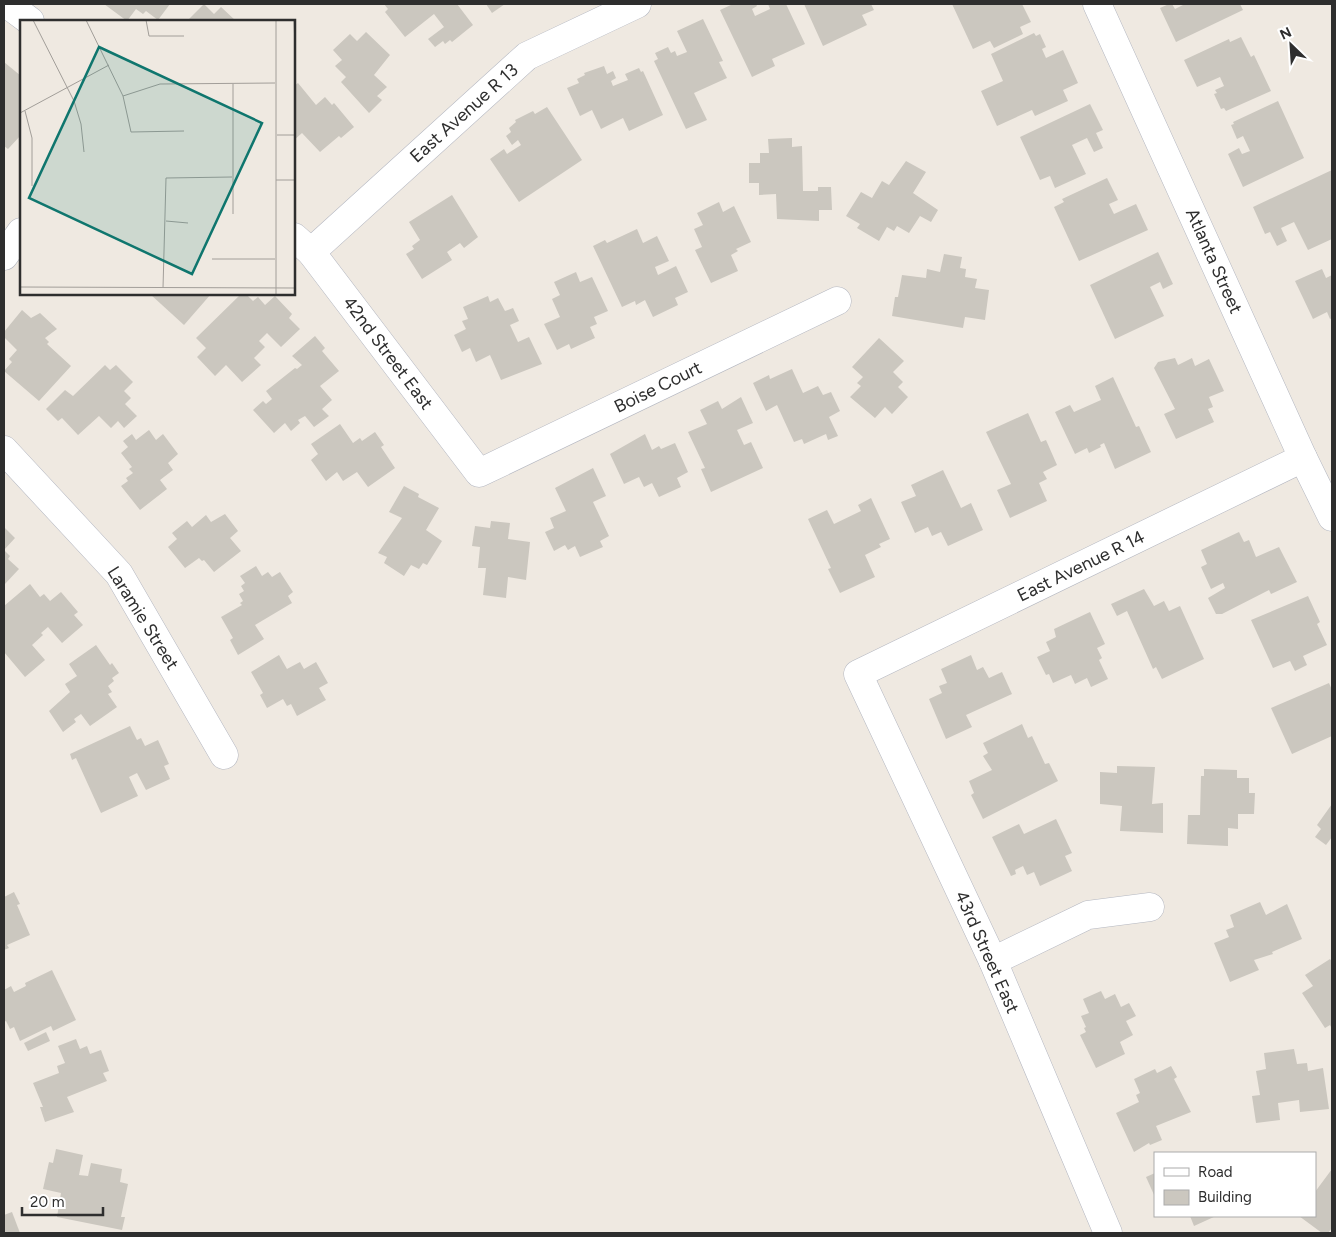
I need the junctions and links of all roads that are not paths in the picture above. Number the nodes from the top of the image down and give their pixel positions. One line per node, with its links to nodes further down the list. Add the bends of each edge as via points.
1 (7, 4): 4 (street)
2 (637, 4): 6 (street, East Avenue R 13, via 526,56)
3 (1097, 4): 10 (street, Atlanta Street)
4 (29, 20)
5 (20, 233): 7 (street)
6 (303, 245): 11 (street, 42nd Street East)
7 (4, 256)
8 (837, 301): 11 (street, Boise Court)
9 (4, 450): 14 (street, Laramie Street, via 119,574)
10 (1304, 458): 12 (street, Atlanta Street); 13 (street, East Avenue R 14)
11 (479, 472)
12 (1332, 516)
13 (858, 674): 16 (street, 43rd Street East)
14 (224, 755)
15 (1150, 907): 16 (street, via 1088,915)
16 (993, 960): 17 (street, 43rd Street East)
17 (1108, 1233)

